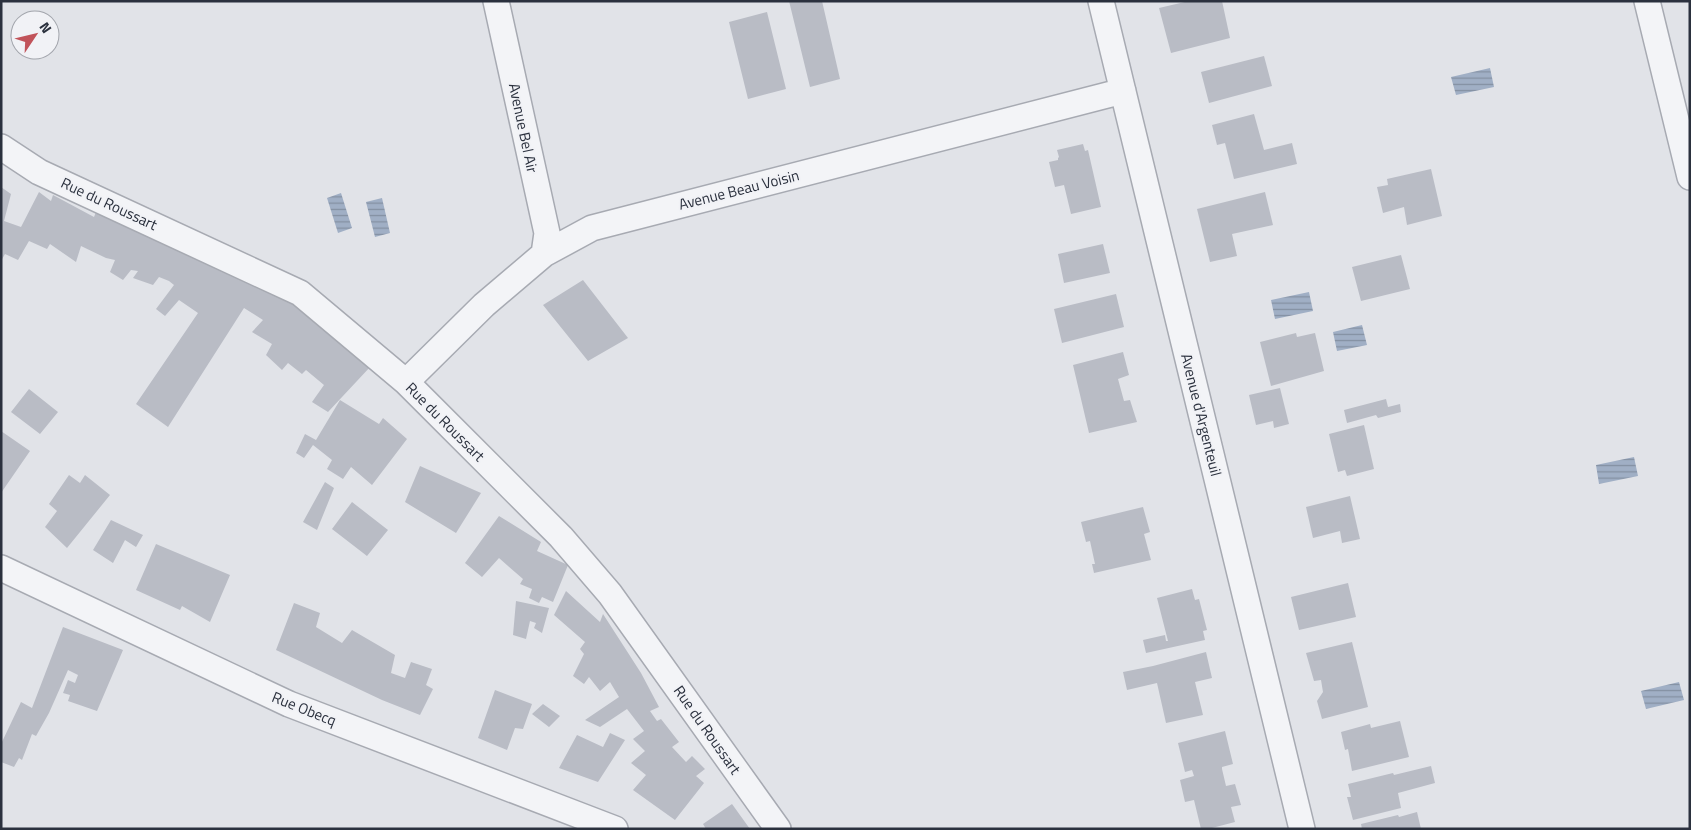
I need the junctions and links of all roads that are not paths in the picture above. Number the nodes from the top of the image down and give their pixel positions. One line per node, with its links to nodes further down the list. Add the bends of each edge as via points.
1 (496, 1): 7 (street, Avenue Bel Air, via 547,233)
2 (1101, 1): 4 (street, Avenue d'Argenteuil)
3 (1647, 1): 6 (street)
4 (1122, 91): 7 (street, Avenue Beau Voisin, via 592,228); 12 (street, Avenue d'Argenteuil)
5 (1, 147): 8 (street, Rue du Roussart, via 38,172 300,293)
6 (1690, 177)
7 (544, 254): 8 (street, Avenue Beau Voisin, via 484,305)
8 (406, 382): 11 (street, Rue du Roussart, via 561,537 610,594)
9 (1, 568): 10 (street, Rue Obecq, via 289,704)
10 (615, 829)
11 (778, 829)
12 (1302, 829)

